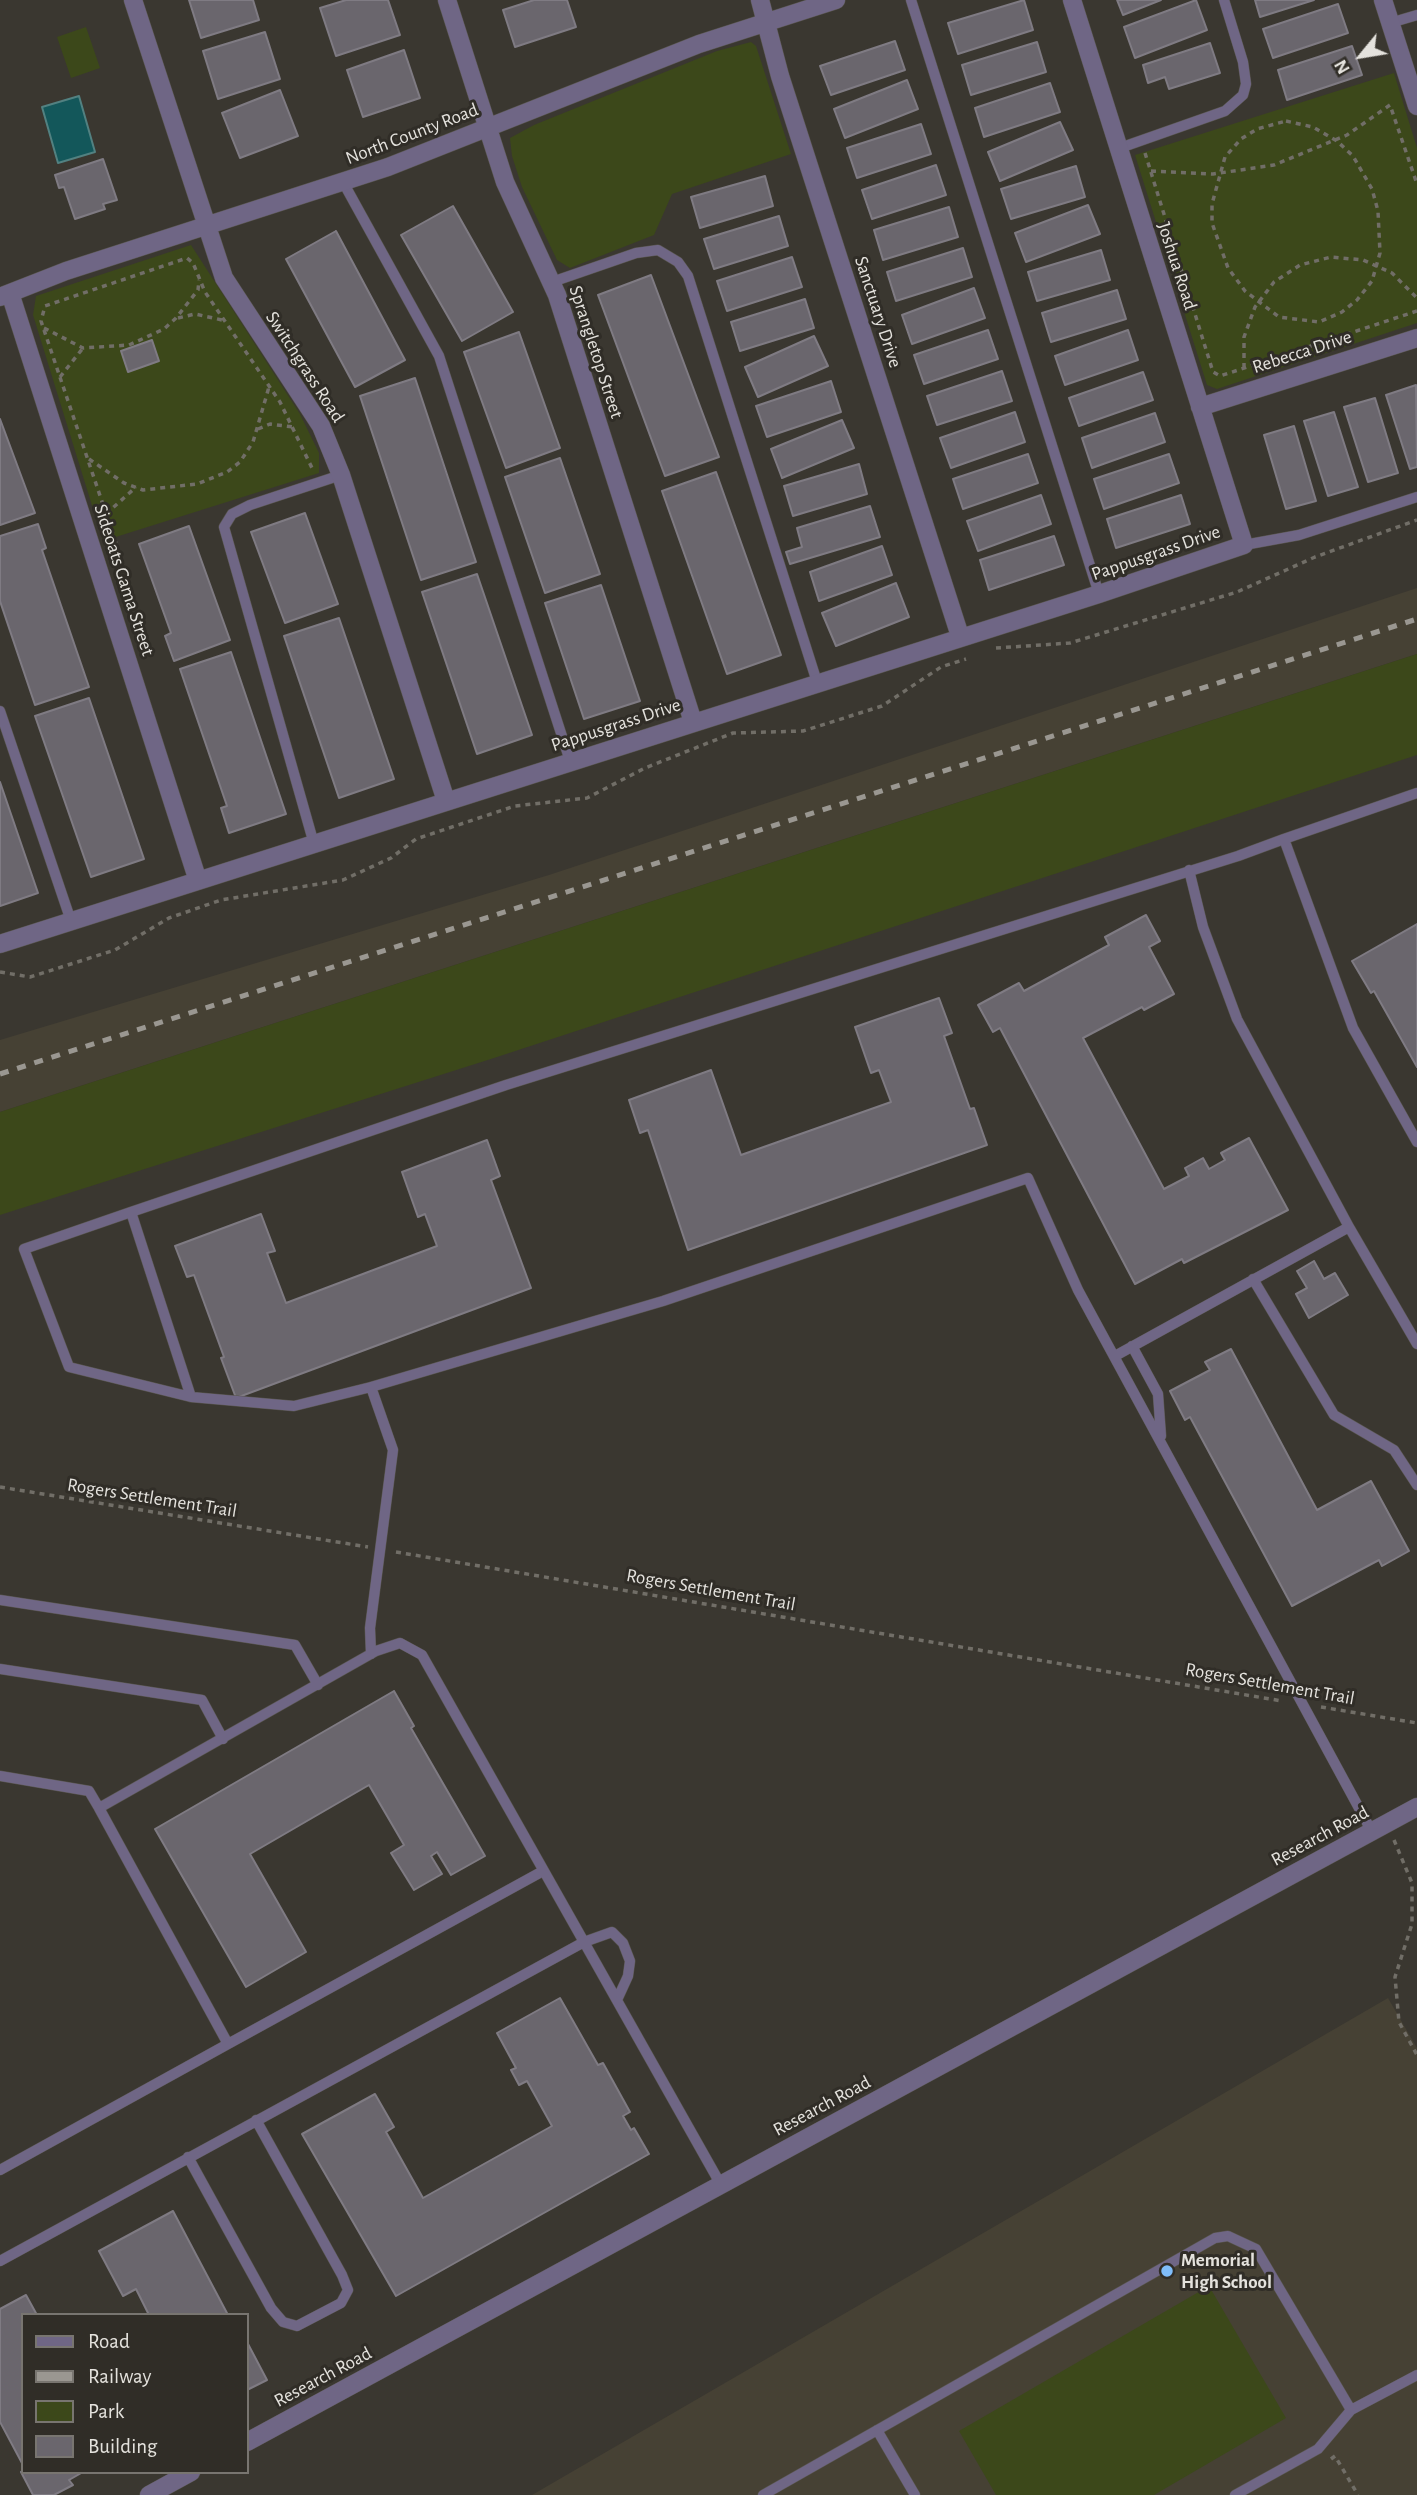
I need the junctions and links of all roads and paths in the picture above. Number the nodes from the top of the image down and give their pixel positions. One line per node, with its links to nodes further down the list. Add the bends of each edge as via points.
1 (133, 0): 21 (street, Switchgrass Road)
2 (447, 0): 13 (street, Sprangletop Street)
3 (760, 0): 10 (street, Sanctuary Drive)
4 (836, 0): 10 (street, North County Road)
5 (911, 0): 49 (lane)
6 (1072, 0): 16 (street, Joshua Road)
7 (1224, 0): 14 (lane, via 1243,61 1243,95 1225,111)
8 (1383, 0): 11 (street)
9 (1417, 15): 11 (lane)
10 (765, 21): 13 (street, North County Road); 50 (street, Sanctuary Drive)
11 (1390, 23): 12 (street)
12 (1417, 106)
13 (488, 128): 19 (street, North County Road); 24 (street, Sprangletop Street, via 505,182)
14 (1141, 141): 16 (lane); 17 (path)
15 (1337, 141): 18 (path, via 1274,165); 18 (path, via 1302,123 1270,124 1241,139); 20 (path, via 1390,105); 22 (path, via 1353,156 1372,189 1381,233)
16 (1117, 149): 37 (street, Joshua Road)
17 (1151, 171): 18 (path); 34 (path, via 1213,373 1220,376)
18 (1218, 174): 27 (path, via 1212,223 1234,279)
19 (343, 182): 21 (street, North County Road); 56 (lane, via 439,356)
20 (1417, 184)
21 (206, 226): 25 (street, North County Road); 41 (street, Switchgrass Road, via 223,278 321,426)
22 (1377, 265): 26 (path, via 1405,283); 27 (path, via 1348,257 1316,260 1286,272); 27 (path, via 1372,281 1357,300 1332,318 1319,322 1279,317)
23 (199, 278): 29 (path, via 198,290); 30 (path); 31 (path, via 187,258 45,306)
24 (552, 282): 53 (lane, via 658,250 678,262 688,276); 55 (street, Sprangletop Street)
25 (5, 295): 62 (street, Sideoats Gama Street)
26 (1417, 298)
27 (1258, 302): 34 (path, via 1244,337)
28 (1417, 311): 34 (path)
29 (176, 318): 30 (path, via 195,314); 33 (path, via 164,329 129,345)
30 (223, 320): 36 (path)
31 (44, 328): 33 (path); 35 (path)
32 (1417, 338): 37 (street, Rebecca Drive)
33 (83, 348): 35 (path)
34 (1244, 368)
35 (60, 377): 40 (path)
36 (269, 387): 38 (path); 39 (path)
37 (1200, 407): 48 (street, Joshua Road)
38 (293, 427): 39 (path, via 270,424); 42 (path)
39 (258, 429): 43 (path, via 240,462 227,472 167,490)
40 (87, 458): 43 (path); 45 (path)
41 (341, 475): 42 (lane); 58 (street, Switchgrass Road)
42 (318, 483): 60 (lane, via 250,505 232,514 224,527)
43 (136, 487): 45 (path)
44 (1417, 497): 48 (lane, via 1299,535)
45 (106, 514): 47 (path)
46 (1417, 520): 51 (path, via 1315,556 1237,592 1070,643)
47 (116, 543)
48 (1244, 545): 49 (street, Pappusgrass Drive)
49 (1099, 594): 50 (street, Pappusgrass Drive)
50 (960, 636): 53 (street, Pappusgrass Drive)
51 (985, 652)
52 (974, 656): 65 (path, via 941,667 882,706 803,731 733,733 645,768 587,798 515,806 416,839 391,858 343,880 220,900 169,918 103,954 30,977)
53 (817, 682): 55 (street, Pappusgrass Drive)
54 (0, 711): 63 (lane)
55 (694, 722): 56 (street, Pappusgrass Drive)
56 (570, 761): 58 (street, Pappusgrass Drive)
57 (1417, 793): 59 (lane)
58 (446, 801): 60 (street, Pappusgrass Drive)
59 (1284, 839): 61 (lane); 66 (lane, via 1353,1028)
60 (314, 844): 62 (street, Pappusgrass Drive)
61 (1189, 870): 67 (lane, via 518,1081); 68 (lane, via 1203,927 1237,1018)
62 (198, 881): 63 (street, Pappusgrass Drive)
63 (71, 921): 64 (street, Pappusgrass Drive)
64 (0, 944)
65 (0, 972)
66 (1417, 1142)
67 (131, 1212): 74 (lane); 74 (lane, via 24,1249 69,1367)
68 (1349, 1227): 69 (lane); 70 (lane)
69 (1253, 1279): 71 (lane); 76 (lane, via 1334,1415 1394,1450)
70 (1417, 1344)
71 (1132, 1346): 72 (lane); 75 (lane, via 1158,1394)
72 (1115, 1356): 73 (lane, via 1078,1290 1028,1178 663,1301); 75 (lane)
73 (371, 1387): 74 (lane, via 294,1406); 81 (lane, via 393,1450 370,1628)
74 (191, 1397)
75 (1161, 1440): 91 (lane)
76 (1417, 1485)
77 (0, 1487): 78 (path, Rogers Settlement Trail)
78 (371, 1548)
79 (384, 1550): 84 (path, Rogers Settlement Trail)
80 (0, 1601): 83 (lane, via 295,1645)
81 (371, 1654): 83 (lane); 93 (lane, via 400,1643 422,1656)
82 (0, 1669): 87 (lane, via 202,1700)
83 (318, 1685): 87 (lane)
84 (1293, 1702)
85 (1320, 1707): 86 (path, Rogers Settlement Trail)
86 (1417, 1723)
87 (223, 1739): 90 (lane)
88 (0, 1776): 90 (lane, via 89,1791)
89 (1417, 1807): 91 (street, Research Road)
90 (99, 1808): 96 (lane)
91 (1372, 1832): 101 (street, Research Road)
92 (1394, 1840): 97 (path, via 1412,1883 1412,1924 1395,1977 1399,2022)
93 (543, 1871): 94 (lane); 96 (lane)
94 (584, 1942): 95 (lane); 95 (lane, via 612,1932 623,1943 630,1961); 98 (lane)
95 (617, 2000): 101 (lane)
96 (229, 2044): 100 (lane)
97 (1417, 2055)
98 (256, 2120): 99 (lane); 99 (lane, via 342,2275 348,2290 341,2303 297,2326 283,2322)
99 (188, 2157): 102 (lane)
100 (0, 2170)
101 (721, 2185): 106 (street, Research Road)
102 (0, 2261)
103 (1417, 2375): 104 (lane)
104 (1350, 2410): 105 (lane, via 1256,2249 1228,2236 1202,2243); 112 (lane, via 1318,2449)
105 (877, 2430): 110 (lane); 111 (lane)
106 (248, 2441)
107 (1324, 2462): 113 (path, via 1335,2456)
108 (187, 2474): 109 (street)
109 (149, 2495)
110 (763, 2495)
111 (915, 2495)
112 (1235, 2495)
113 (1358, 2495)

